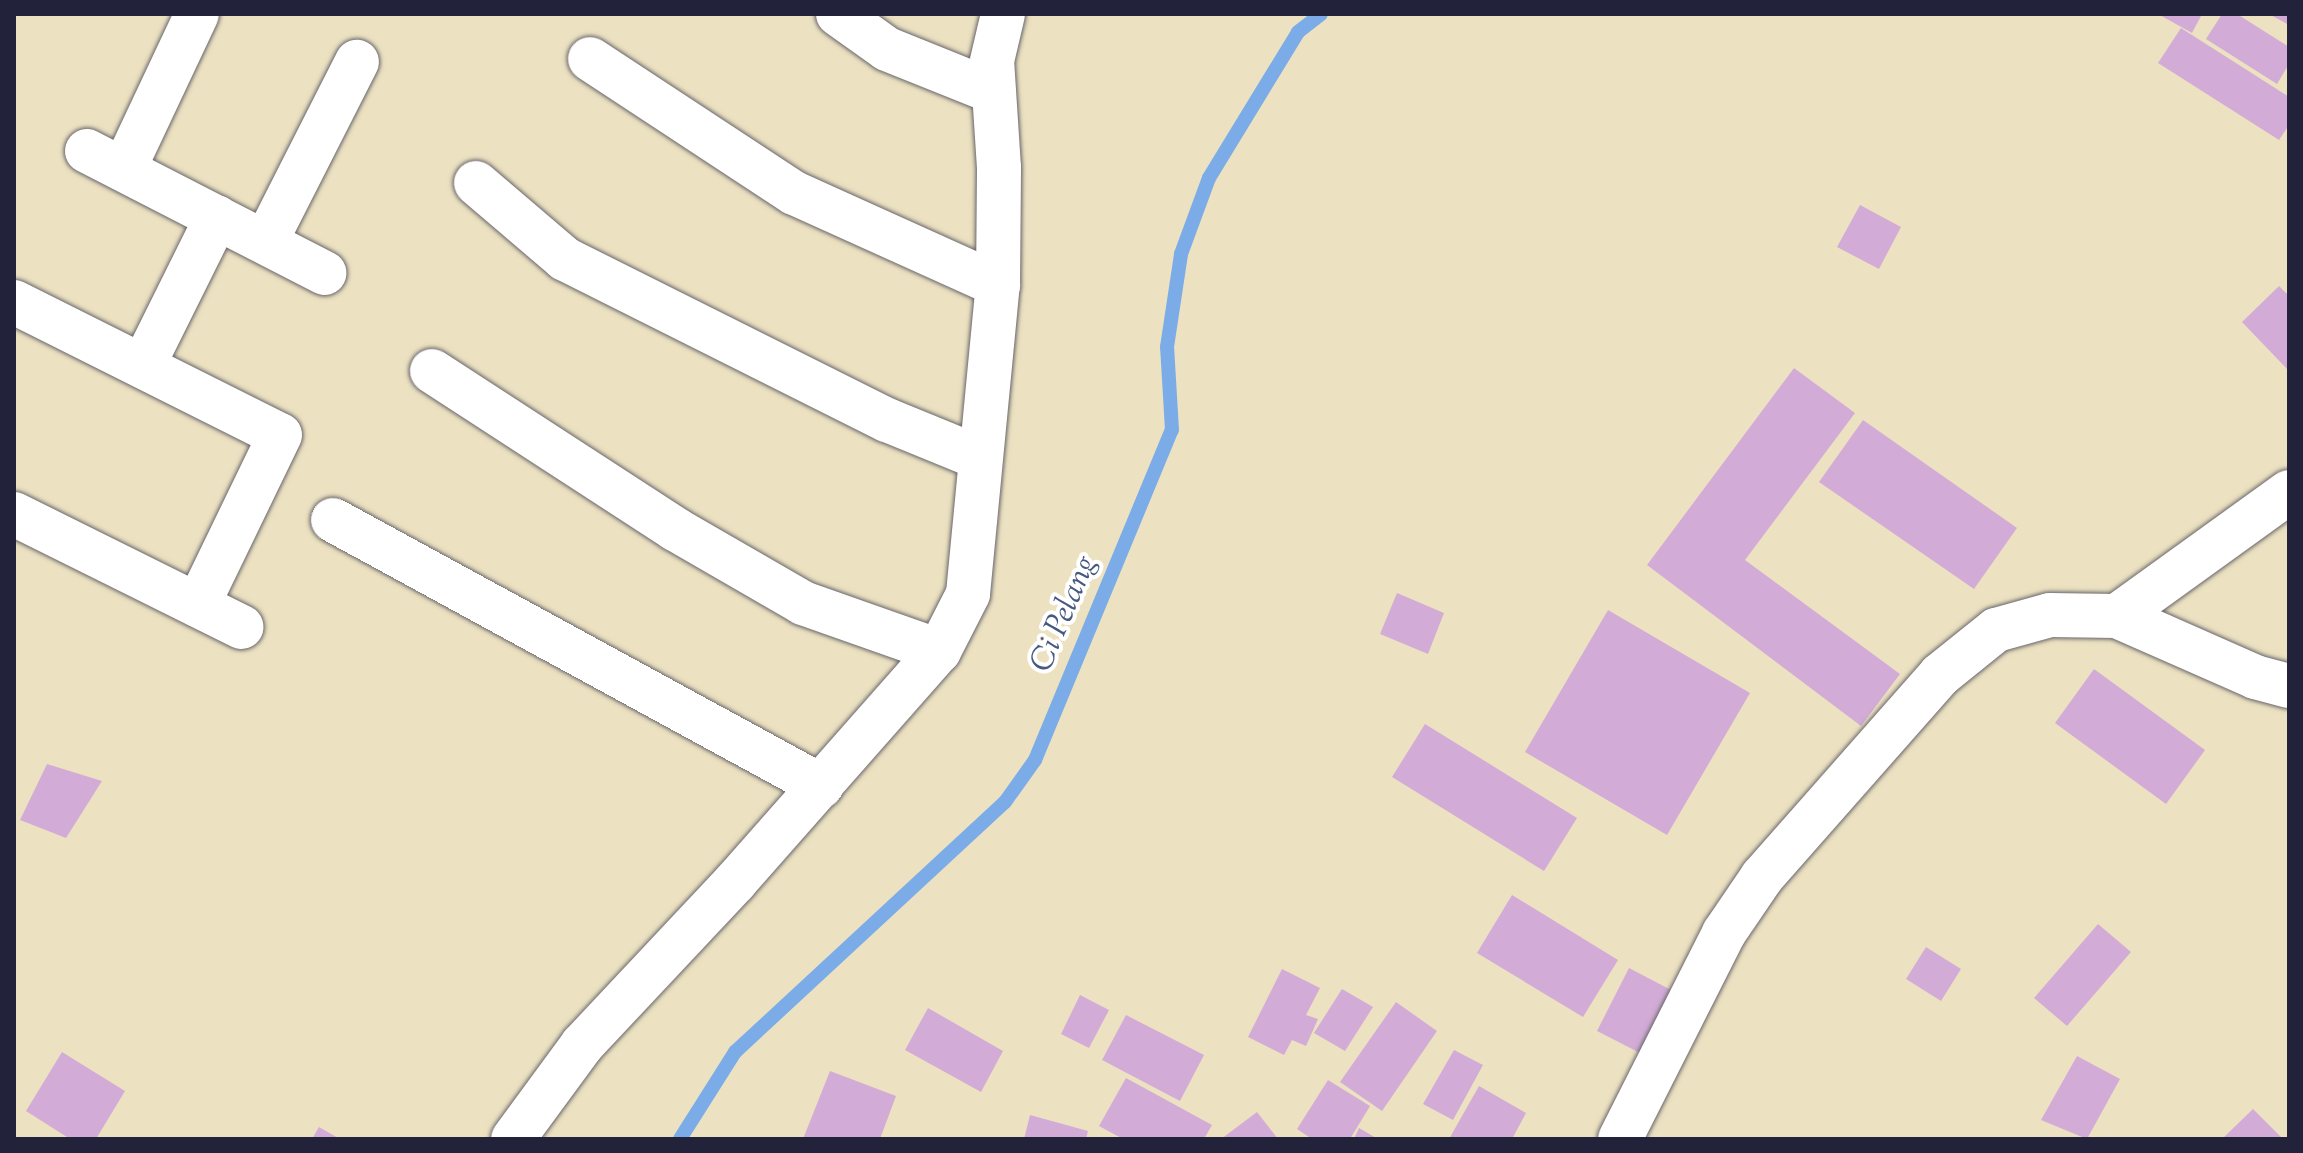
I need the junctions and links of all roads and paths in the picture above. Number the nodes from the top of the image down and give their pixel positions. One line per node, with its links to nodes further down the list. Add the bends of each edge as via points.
1 (197, 14): 8 (street, via 105,160)
2 (838, 14): 6 (street, via 887,49)
3 (1003, 14): 6 (street, via 992,61)
4 (590, 59): 11 (street, via 794,193)
5 (357, 62): 9 (street)
6 (994, 92): 11 (street)
7 (476, 183): 15 (street, via 565,259 887,420)
8 (217, 217): 9 (street); 13 (street)
9 (266, 241): 10 (street)
10 (324, 273)
11 (998, 285): 15 (street)
12 (14, 302): 13 (street)
13 (143, 366): 19 (street, via 280,435)
14 (432, 371): 22 (street, via 675,529 803,603)
15 (980, 458): 22 (street, via 968,594)
16 (2289, 492): 20 (street)
17 (14, 514): 19 (street)
18 (333, 520): 24 (street)
19 (198, 605): 21 (street)
20 (2117, 616): 23 (street, via 2255,677); 26 (street, via 2050,615 1996,630 1940,675 1762,877 1724,933)
21 (242, 627)
22 (939, 651): 24 (street)
23 (2289, 686)
24 (821, 786): 25 (street, via 582,1045)
25 (513, 1139)
26 (1620, 1139)

